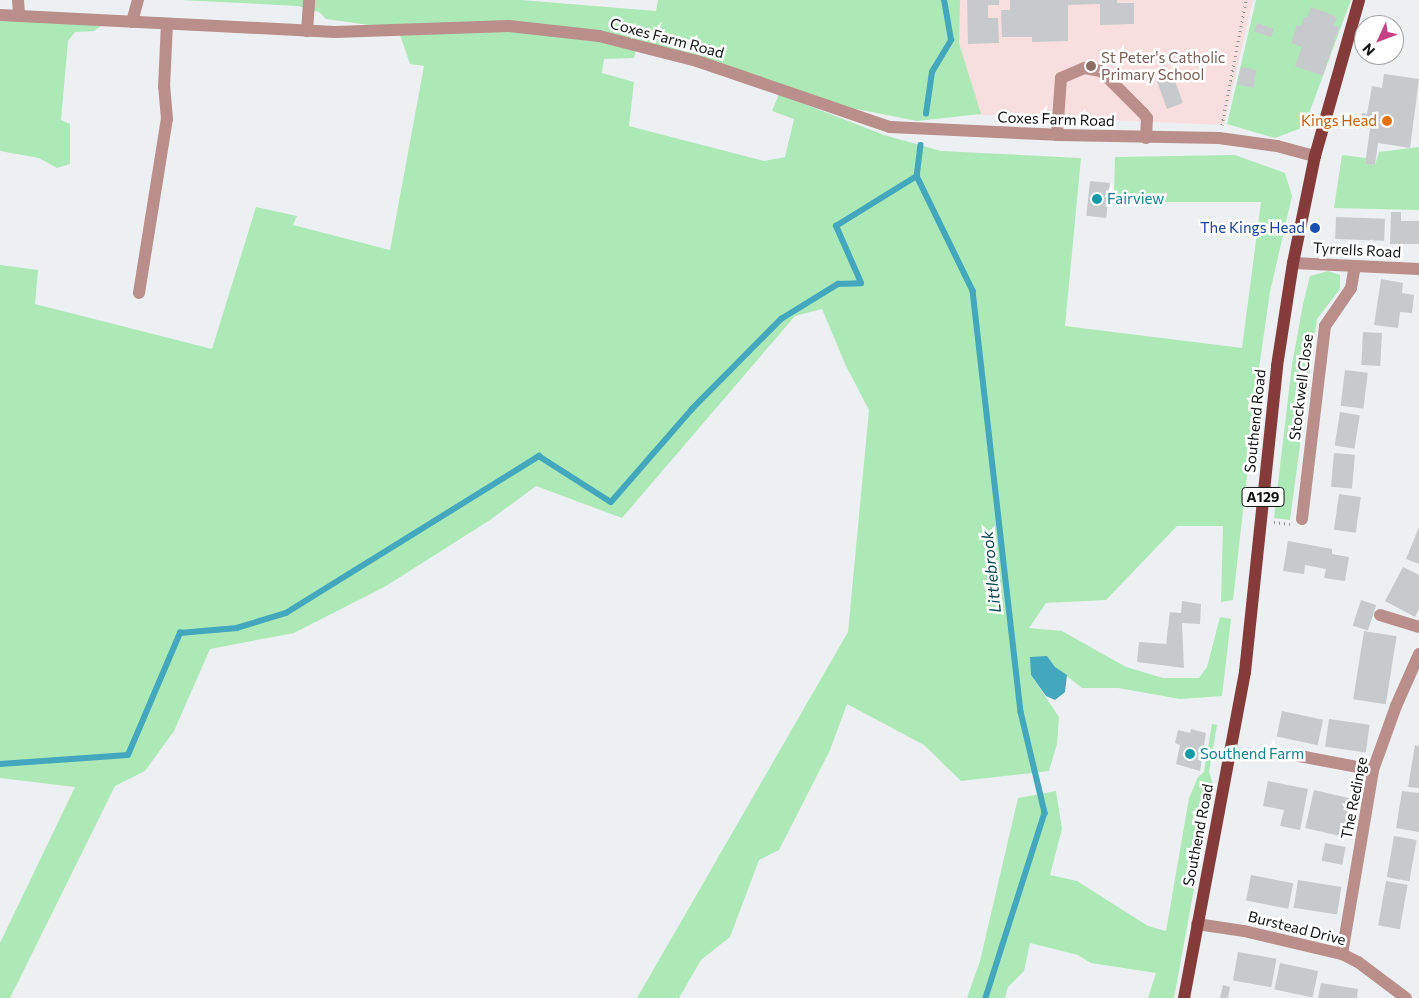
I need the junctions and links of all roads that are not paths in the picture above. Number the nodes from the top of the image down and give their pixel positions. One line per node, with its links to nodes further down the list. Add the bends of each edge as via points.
1 (18, 0): 6 (street)
2 (138, 0): 7 (street)
3 (309, 0): 9 (street)
4 (1359, 0): 12 (main road, Southend Road / A129)
5 (0, 15): 6 (street, Coxes Farm Road)
6 (19, 16): 7 (street, Coxes Farm Road)
7 (132, 22): 8 (street, Coxes Farm Road)
8 (167, 24): 9 (street, Coxes Farm Road); 16 (street, via 164,87 167,119)
9 (307, 31): 10 (street, Coxes Farm Road, via 509,26 600,36 698,61 890,127)
10 (1057, 136): 11 (street, Coxes Farm Road); 11 (street, via 1061,78 1076,69 1085,68 1101,71 1143,113 1147,118)
11 (1146, 138): 12 (street, Coxes Farm Road, via 1219,138 1278,146)
12 (1315, 156): 13 (main road, Southend Road / A129)
13 (1293, 263): 14 (street, Tyrrells Road); 23 (main road, Southend Road / A129, via 1277,366 1245,672)
14 (1354, 266): 15 (street, Tyrrells Road); 17 (street, Stockwell Close, via 1351,288 1325,326)
15 (1419, 269)
16 (139, 293)
17 (1302, 520)
18 (1380, 615): 19 (street)
19 (1419, 626)
20 (1419, 654): 22 (street, The Redinge, via 1396,706)
21 (1299, 756): 22 (street)
22 (1374, 770): 24 (street, The Redinge)
23 (1197, 924): 24 (street, Burstead Drive, via 1253,933); 25 (main road, Southend Road / A129)
24 (1342, 954): 26 (street, Burstead Drive)
25 (1184, 998)
26 (1406, 998)

